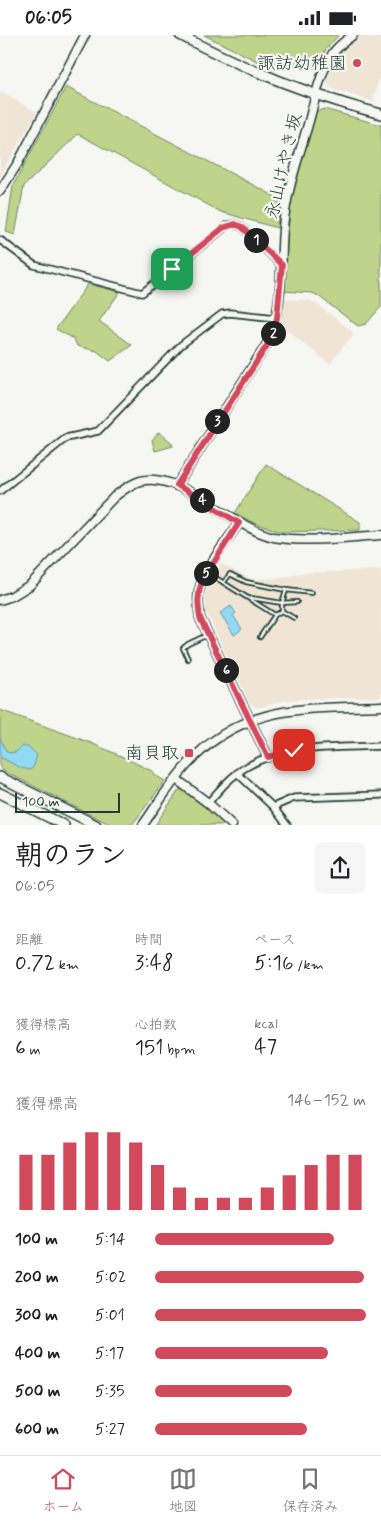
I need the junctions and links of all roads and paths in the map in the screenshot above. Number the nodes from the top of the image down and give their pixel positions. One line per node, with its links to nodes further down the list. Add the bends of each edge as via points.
1 (85, 35): 6 (street)
2 (180, 35): 4 (main road, via 241,66)
3 (353, 35): 4 (street, 永山けやき坂, via 332,54)
4 (316, 95): 5 (main road); 8 (street, 永山けやき坂, via 287,202)
5 (381, 115)
6 (0, 191)
7 (0, 240): 8 (street, via 34,265 142,293 228,225 242,227)
8 (282, 265): 9 (street, 永山けやき坂)
9 (277, 318): 10 (street, 永山けやき坂, via 268,344); 11 (street, via 222,314 181,345 98,431 66,438)
10 (177, 485): 12 (street); 19 (street, via 152,479 130,485 114,497 30,585)
11 (0, 491)
12 (239, 523): 13 (street, via 267,535 289,539); 14 (street)
13 (381, 535)
14 (206, 572): 15 (lane); 25 (street, via 198,592 198,605 200,618)
15 (224, 582): 16 (lane, via 230,574); 18 (lane)
16 (286, 590): 17 (lane); 20 (lane)
17 (312, 593)
18 (250, 598): 20 (lane); 23 (lane)
19 (0, 600)
20 (282, 603): 21 (lane); 22 (lane)
21 (297, 603)
22 (282, 611): 23 (lane); 24 (lane)
23 (275, 615): 26 (lane)
24 (294, 618)
25 (209, 635): 27 (lane, via 183,648); 29 (street)
26 (260, 637)
27 (188, 659)
28 (381, 706): 29 (street, via 284,711)
29 (250, 720): 31 (street); 34 (street, via 218,737 188,763)
30 (381, 746): 31 (street, via 294,750)
31 (268, 757): 32 (street)
32 (237, 773): 37 (street); 38 (street)
33 (0, 777): 40 (main road)
34 (176, 779): 37 (street); 41 (street)
35 (0, 793): 39 (main road)
36 (381, 795): 38 (street, via 294,799)
37 (208, 803): 42 (street)
38 (273, 807): 43 (street)
39 (64, 825)
40 (96, 825)
41 (142, 825)
42 (232, 825)
43 (287, 825)

